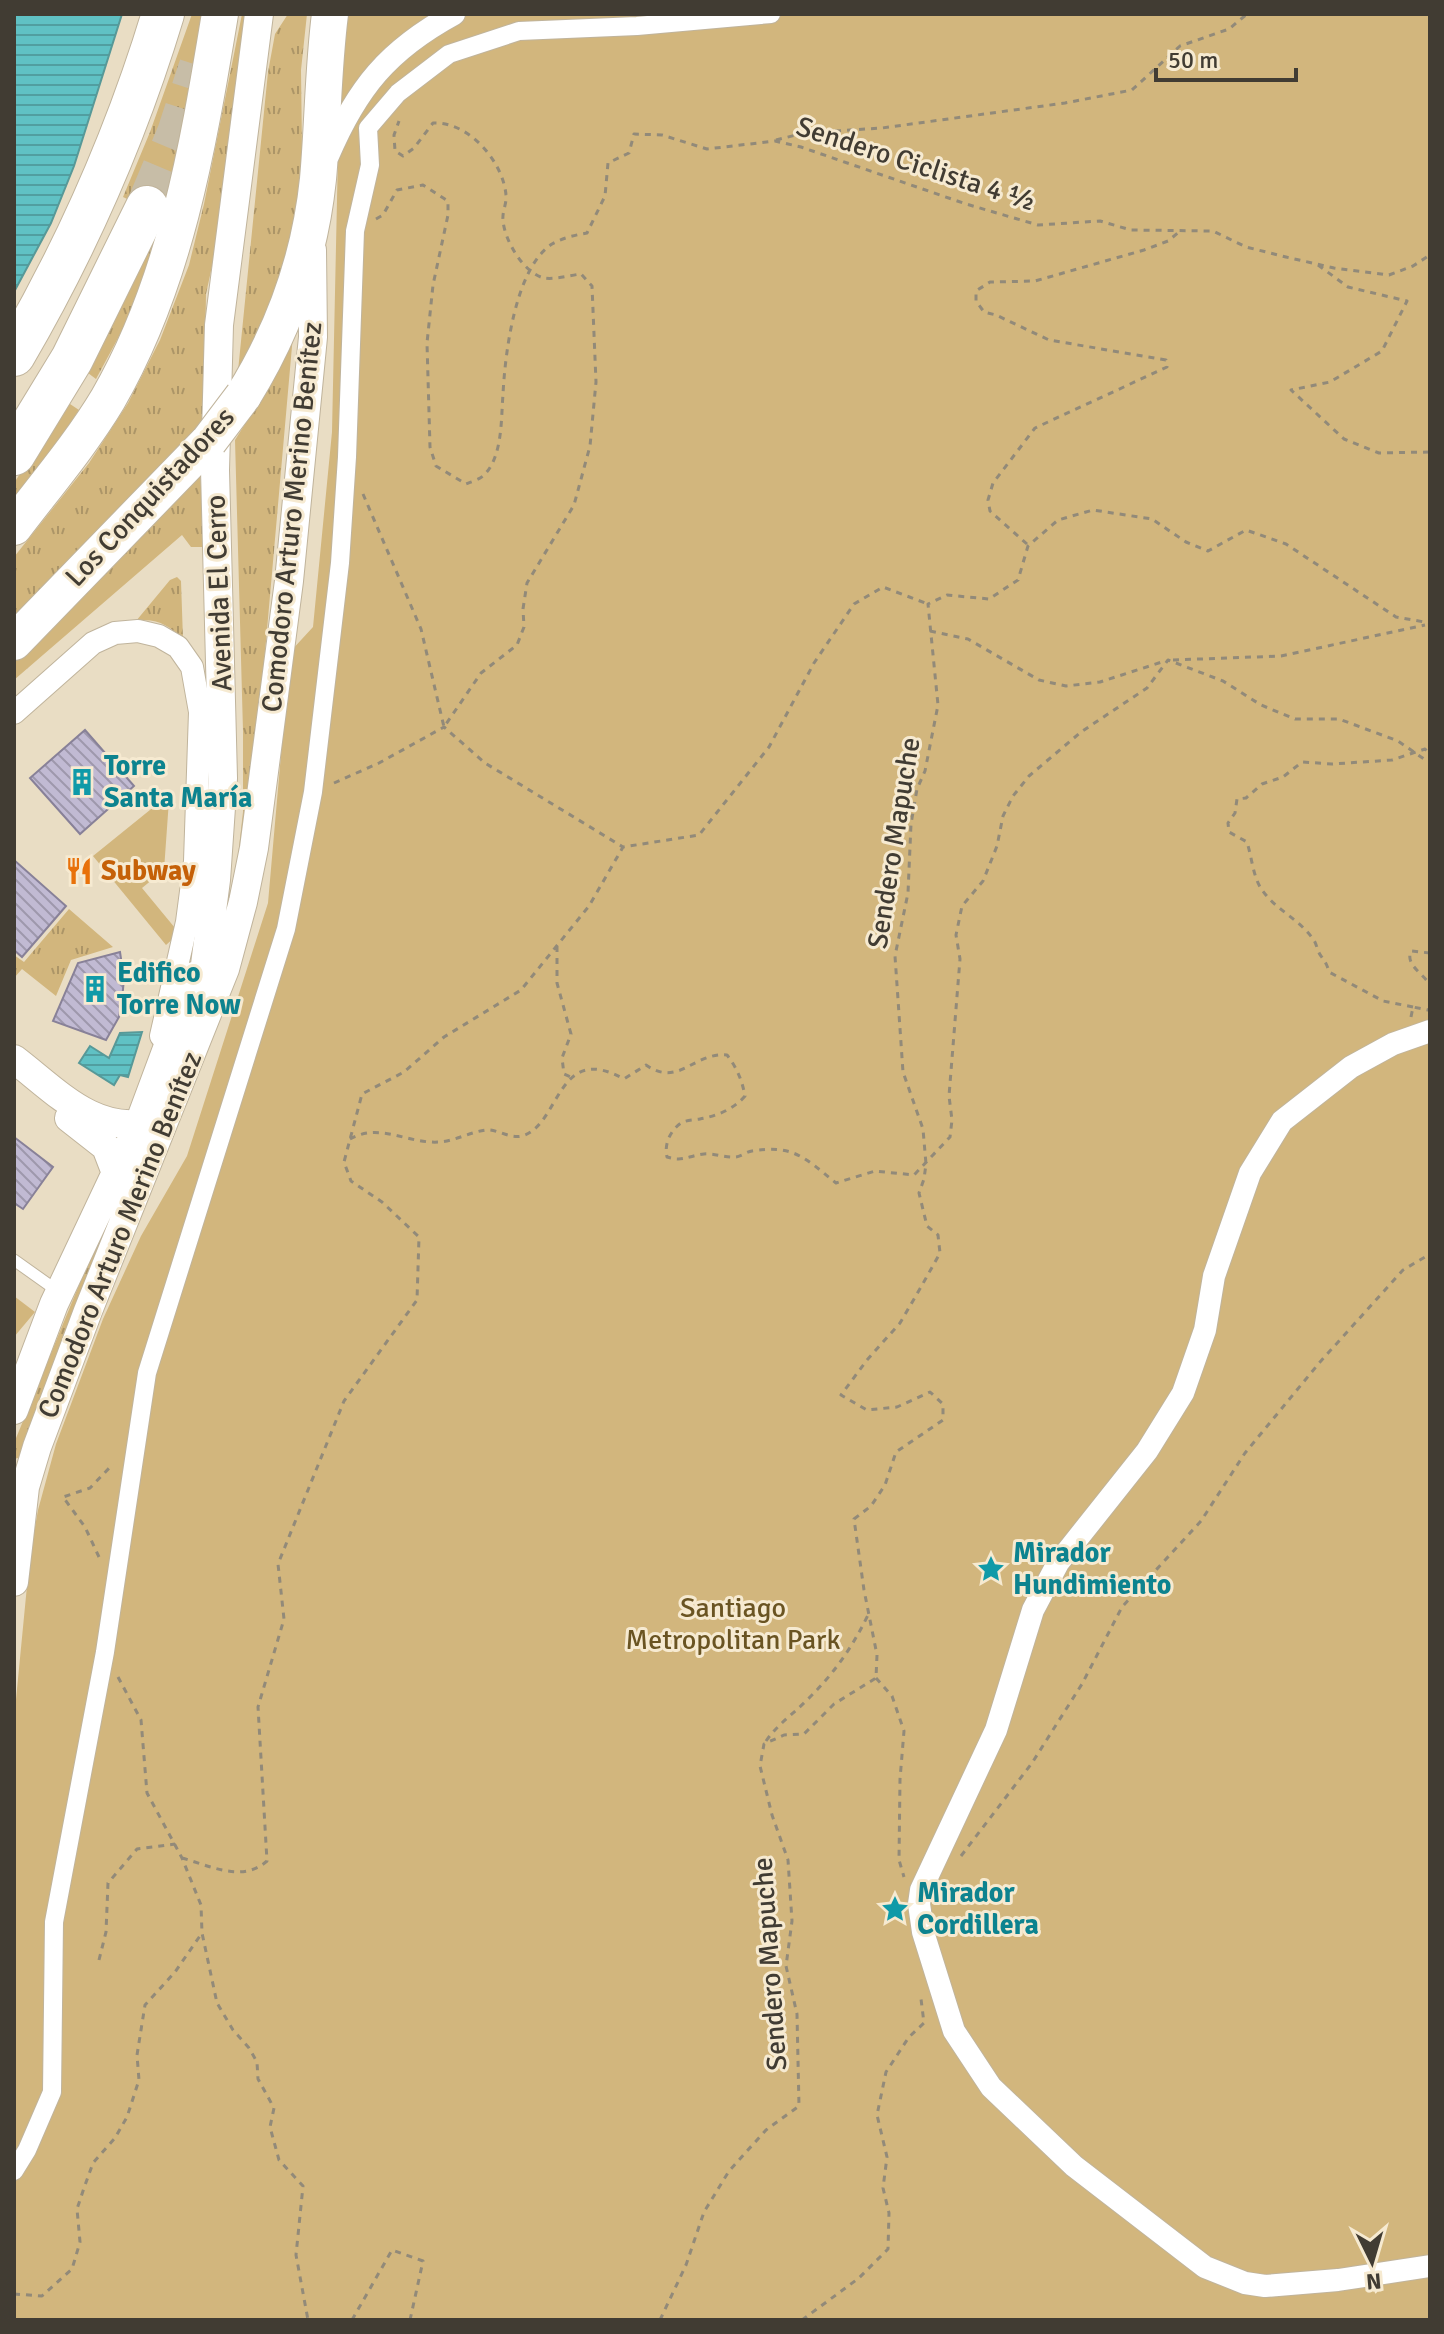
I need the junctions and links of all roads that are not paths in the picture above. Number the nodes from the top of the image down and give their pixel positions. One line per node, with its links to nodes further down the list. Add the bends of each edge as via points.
1 (133, 14): 11 (highway)
2 (163, 14): 11 (highway, via 120,141)
3 (220, 14): 14 (main road, via 182,211 149,315 107,401)
4 (330, 14): 8 (main road, Los Conquistadores)
5 (454, 14): 8 (street, via 396,52 355,99)
6 (771, 14): 30 (street, via 519,31 449,54 398,93 368,128 370,165 355,231 340,563 313,792 286,929 147,1373 105,1652 54,1922 52,2092)
7 (260, 18): 17 (street, Avenida El Cerro, via 218,336 215,470 224,766)
8 (318, 179): 10 (main road, Los Conquistadores)
9 (147, 207): 13 (highway, via 72,359)
10 (310, 225): 15 (main road, Los Conquistadores, bridge, via 280,329 243,396 209,441); 20 (street, Comodoro Arturo Merino Benítez, via 314,290 307,405 254,848 230,954)
11 (43, 304): 12 (highway)
12 (14, 355)
13 (14, 454)
14 (14, 527)
15 (14, 642)
16 (14, 713): 22 (street, Avenida El Cerro, via 93,643 115,633 159,636 178,647 192,667 200,712 195,861)
17 (209, 934): 20 (street, Avenida El Cerro, via 205,981); 22 (street, Avenida El Cerro)
18 (1430, 1031): 31 (street, via 1351,1067 1282,1121 1250,1173 1214,1276 1205,1330 1183,1393 1147,1451 1058,1563 1033,1610 996,1730 919,1904 954,2031 991,2087 1074,2166 1205,2267 1265,2286)
19 (14, 1059): 24 (street, via 100,1121)
20 (186, 1066): 23 (street, Comodoro Arturo Merino Benítez)
21 (14, 1076): 25 (street, via 106,1147)
22 (155, 1083): 24 (street, Avenida El Cerro)
23 (168, 1113): 24 (street); 29 (street, Comodoro Arturo Merino Benítez, via 37,1447 25,1487)
24 (139, 1124): 25 (street, Avenida El Cerro)
25 (116, 1173): 27 (street, Avenida El Cerro)
26 (14, 1260): 27 (lane)
27 (60, 1292): 28 (street, Avenida El Cerro)
28 (14, 1410)
29 (14, 1582)
30 (14, 2171)
31 (1430, 2266)

